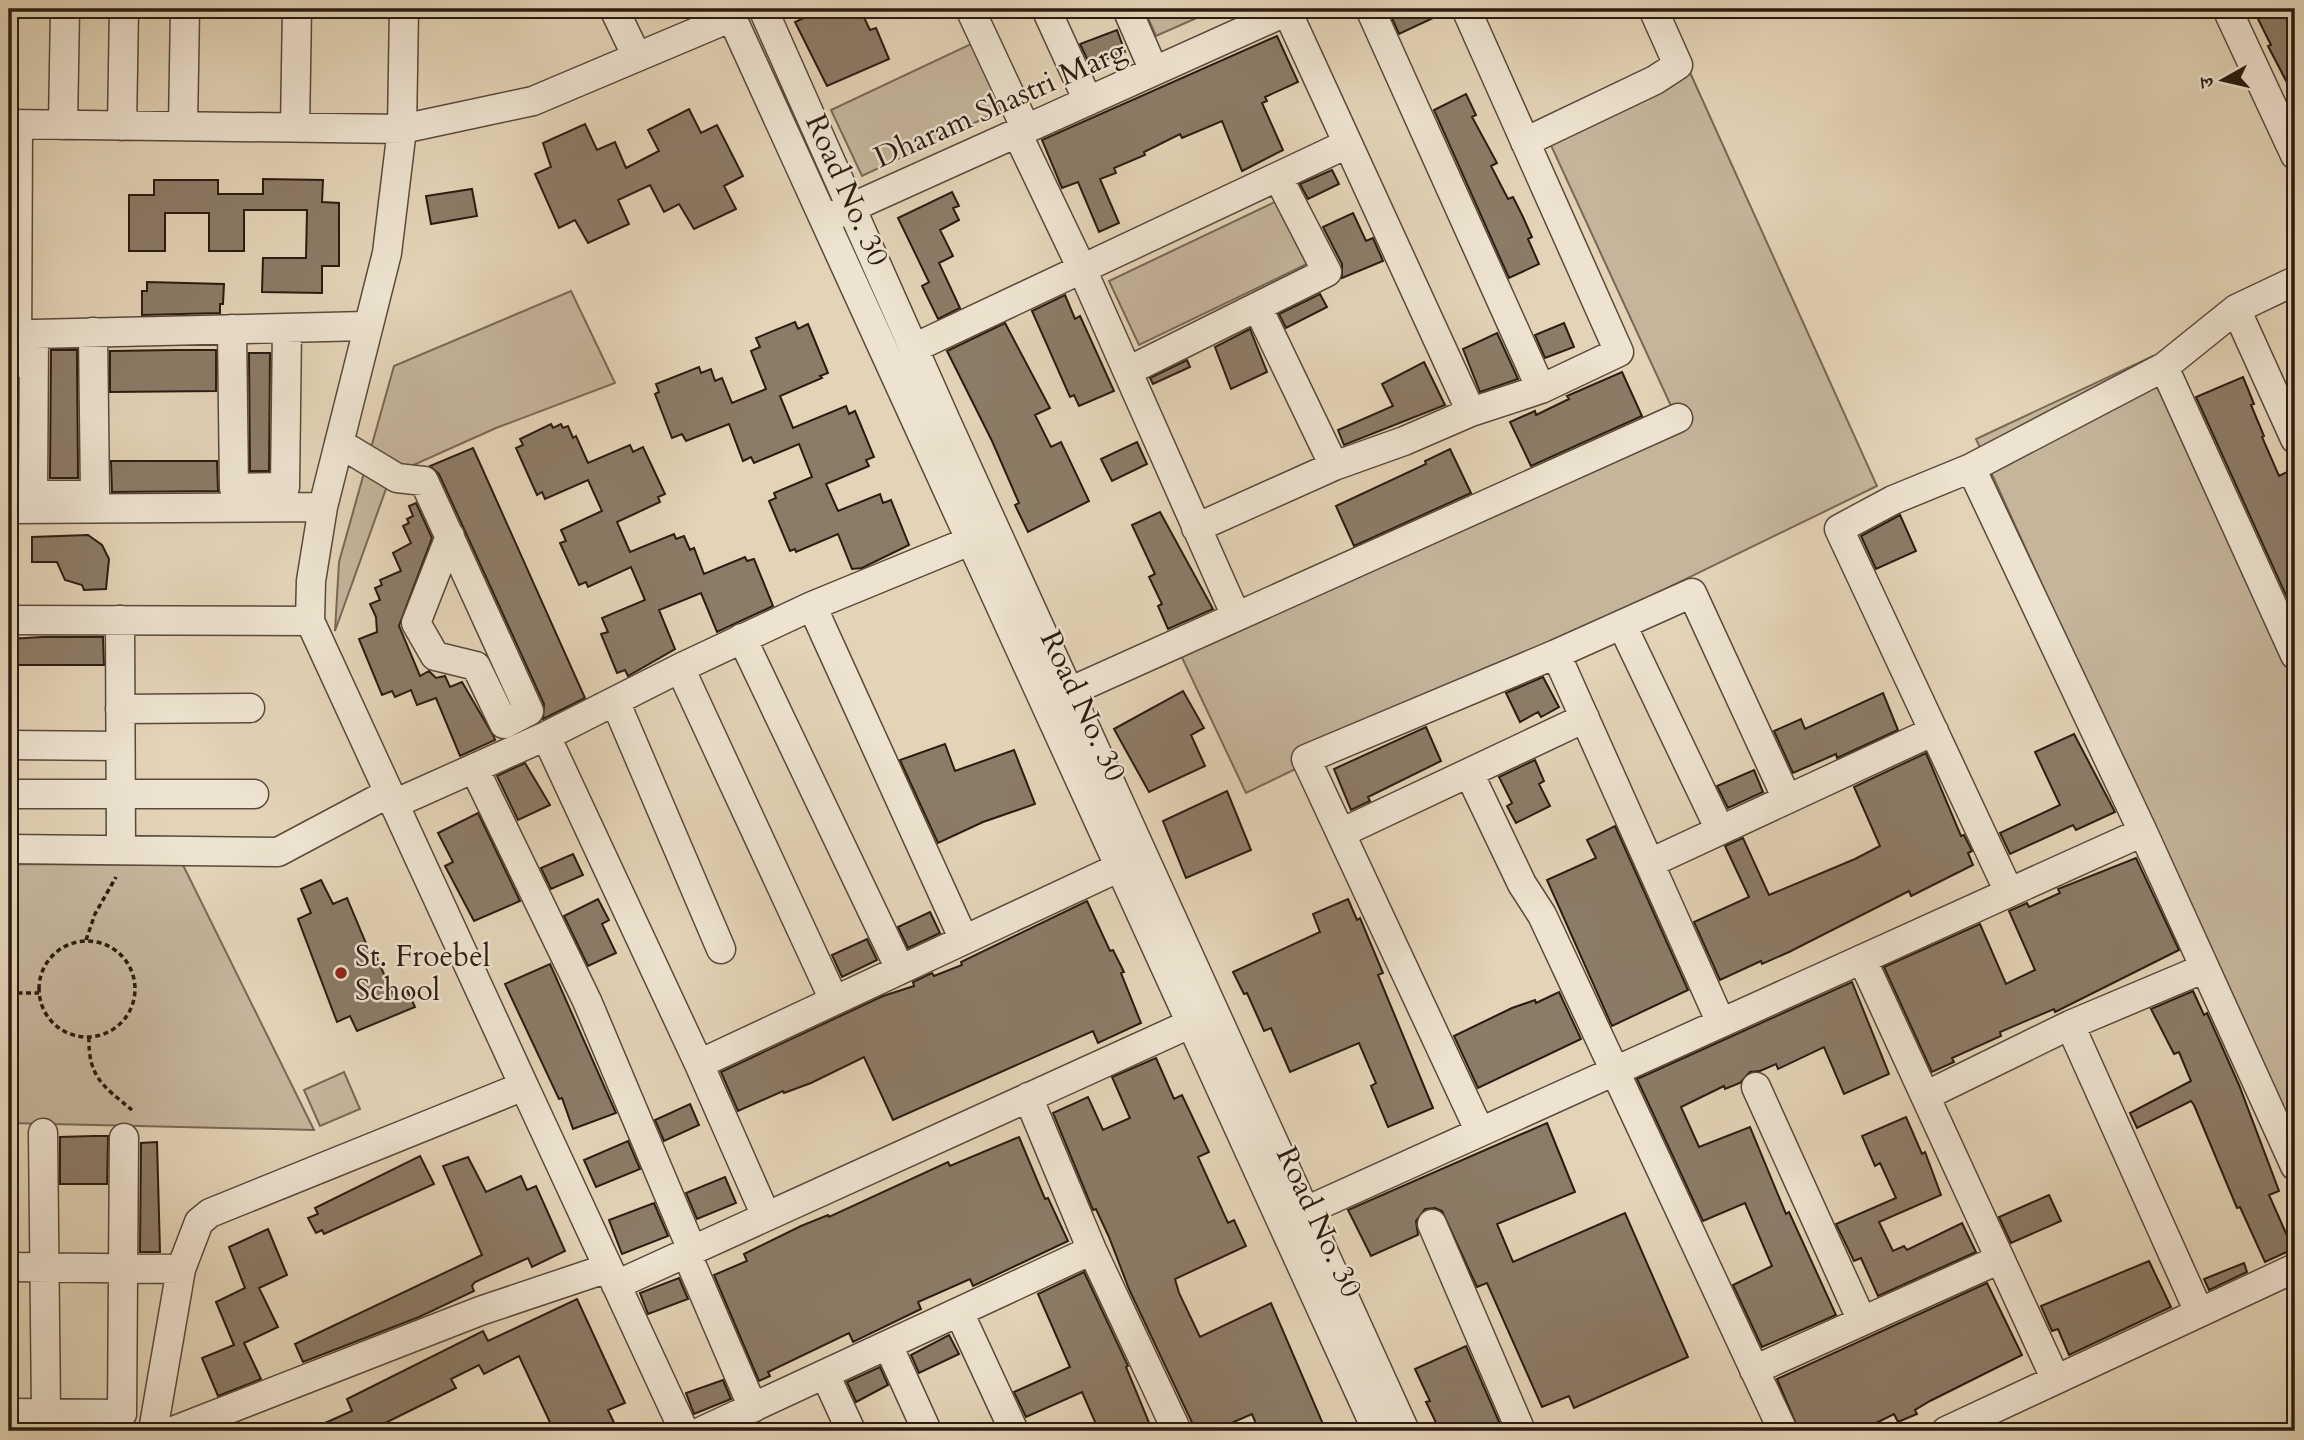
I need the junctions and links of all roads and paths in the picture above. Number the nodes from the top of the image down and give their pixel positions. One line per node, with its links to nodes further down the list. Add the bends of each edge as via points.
1 (65, 9): 21 (street)
2 (124, 9): 22 (street)
3 (185, 9): 23 (street)
4 (297, 9): 24 (street)
5 (404, 9): 25 (street)
6 (614, 9): 17 (street)
7 (763, 9): 32 (street, Road No. 30)
8 (970, 9): 26 (street)
9 (1046, 9): 19 (street)
10 (1127, 9): 18 (street)
11 (1370, 9): 45 (street)
12 (1466, 9): 27 (street)
13 (1653, 9): 27 (street, via 1678,65)
14 (2227, 9): 29 (street)
15 (1289, 10): 18 (street, Dharam Shastri Marg); 28 (street)
16 (730, 13): 17 (street); 33 (street, Road No. 30)
17 (637, 57): 25 (street, via 533,101)
18 (1154, 71): 19 (street, Dharam Shastri Marg)
19 (1088, 101): 26 (street, Dharam Shastri Marg)
20 (13, 124): 21 (street); 30 (street)
21 (63, 125): 22 (street)
22 (122, 126): 23 (street)
23 (183, 126): 24 (street)
24 (295, 127): 25 (street)
25 (402, 129): 38 (street, via 387,253)
26 (1022, 131): 32 (street, Dharam Shastri Marg); 34 (street)
27 (1525, 142): 45 (street, via 1619,352)
28 (1347, 144): 31 (street); 46 (street)
29 (2295, 155)
30 (13, 165): 53 (street)
31 (1278, 177): 34 (street); 36 (street, via 1327,272)
32 (852, 208): 33 (street, Dharam Shastri Marg); 42 (street, Road No. 30)
33 (824, 220): 56 (street, Road No. 30)
34 (1082, 269): 42 (street); 44 (street)
35 (2295, 281): 37 (street)
36 (1258, 308): 44 (street); 51 (street)
37 (2236, 309): 43 (street); 48 (street)
38 (366, 326): 39 (street); 49 (street)
39 (287, 328): 40 (street); 40 (street, via 285,487 233,488)
40 (232, 329): 41 (street)
41 (93, 332): 41 (street, via 95,495 33,495 34,334)
42 (914, 348): 67 (street, Road No. 30)
43 (2164, 367): 50 (street); 65 (street)
44 (1128, 371): 54 (street)
45 (1541, 389): 46 (street)
46 (1471, 412): 51 (street)
47 (1678, 418): 58 (street)
48 (2295, 439)
49 (339, 443): 52 (street); 55 (street, via 397,478 424,481)
50 (1980, 463): 72 (street, via 1839,529); 85 (street)
51 (1334, 466): 54 (street)
52 (323, 506): 53 (street); 61 (street)
53 (13, 509)
54 (1196, 528): 58 (street)
55 (450, 536): 55 (street, via 529,711 504,724 476,667 435,656 416,624)
56 (971, 541): 57 (street); 89 (street, Road No. 30)
57 (812, 606): 63 (street); 93 (street)
58 (1236, 616): 67 (street)
59 (120, 620): 60 (street); 61 (street); 70 (street)
60 (9, 621)
61 (310, 621): 81 (street)
62 (1622, 625): 64 (street); 82 (street, via 1692,593); 83 (street)
63 (742, 638): 66 (street); 97 (street)
64 (1556, 654): 71 (street); 84 (street, via 1306,759)
65 (2295, 655)
66 (680, 667): 68 (street); 100 (street)
67 (1069, 692): 117 (street, Road No. 30)
68 (615, 701): 73 (street); 94 (street)
69 (250, 708): 70 (street)
70 (120, 709): 75 (street)
71 (1585, 718): 77 (street); 88 (street)
72 (1934, 732): 82 (street); 91 (street)
73 (546, 736): 76 (street); 105 (street)
74 (9, 745): 75 (street)
75 (120, 746): 78 (street)
76 (474, 768): 81 (street); 120 (street, via 587,1001)
77 (1469, 772): 84 (street); 106 (street)
78 (121, 793): 79 (street); 80 (street); 87 (street)
79 (9, 794)
80 (254, 794)
81 (391, 798): 87 (street, via 278,852); 107 (street)
82 (1787, 799): 83 (street)
83 (1720, 830): 88 (street)
84 (1341, 832): 112 (street)
85 (2143, 832): 91 (street); 96 (street)
86 (9, 849): 87 (street)
87 (121, 849)
88 (1650, 863): 102 (street)
89 (1120, 867): 93 (street); 101 (street, Road No. 30)
90 (116, 877): 92 (path)
91 (2009, 892): 95 (street)
92 (86, 940): 99 (path, via 71,943 51,956); 104 (path, via 116,950 127,961 135,991 124,1020 112,1030)
93 (964, 940): 97 (street)
94 (721, 949)
95 (1862, 959): 102 (street); 109 (street)
96 (2205, 968): 103 (street); 115 (street)
97 (900, 970): 100 (street)
98 (9, 993): 99 (path)
99 (38, 993): 104 (path, via 52,1022 65,1032)
100 (834, 1000): 105 (street)
101 (1192, 1023): 110 (street); 117 (street, Road No. 30)
102 (1721, 1023): 106 (street)
103 (2070, 1025): 109 (street); 129 (street)
104 (89, 1037): 111 (path, via 93,1071 104,1087)
105 (699, 1064): 116 (street)
106 (1615, 1071): 112 (street); 132 (street)
107 (524, 1086): 126 (street, via 210,1213 199,1222); 127 (street)
108 (1756, 1087): 130 (street)
109 (1925, 1096): 121 (street)
110 (1028, 1097): 116 (street); 119 (street)
111 (132, 1110)
112 (1480, 1132): 117 (street)
113 (43, 1133): 123 (street)
114 (124, 1138): 125 (street)
115 (2295, 1166)
116 (766, 1216): 120 (street)
117 (1294, 1217): 145 (street, Road No. 30); 146 (street, Road No. 30)
118 (1432, 1224): 147 (street)
119 (1092, 1250): 128 (street); 144 (street)
120 (689, 1251): 127 (street); 135 (street)
121 (2000, 1259): 130 (street); 134 (street)
122 (9, 1267): 123 (street)
123 (46, 1267): 125 (street); 137 (street)
124 (2295, 1268): 129 (street)
125 (123, 1269): 126 (street); 138 (street)
126 (181, 1269): 139 (street)
127 (612, 1276): 139 (street, via 480,1311); 140 (street)
128 (959, 1312): 131 (street); 143 (street)
129 (2199, 1312): 134 (street)
130 (1862, 1321): 132 (street)
131 (888, 1345): 133 (street); 142 (street)
132 (1755, 1370): 148 (street)
133 (825, 1374): 135 (street); 141 (street)
134 (2055, 1378): 149 (street)
135 (753, 1408): 140 (street)
136 (9, 1413): 137 (street)
137 (46, 1413): 138 (street)
138 (122, 1414): 139 (street)
139 (161, 1426)
140 (680, 1429)
141 (851, 1431)
142 (926, 1431)
143 (1014, 1431)
144 (1177, 1431)
145 (1377, 1431)
146 (1405, 1431)
147 (1521, 1431)
148 (1783, 1431)
149 (1946, 1431)

